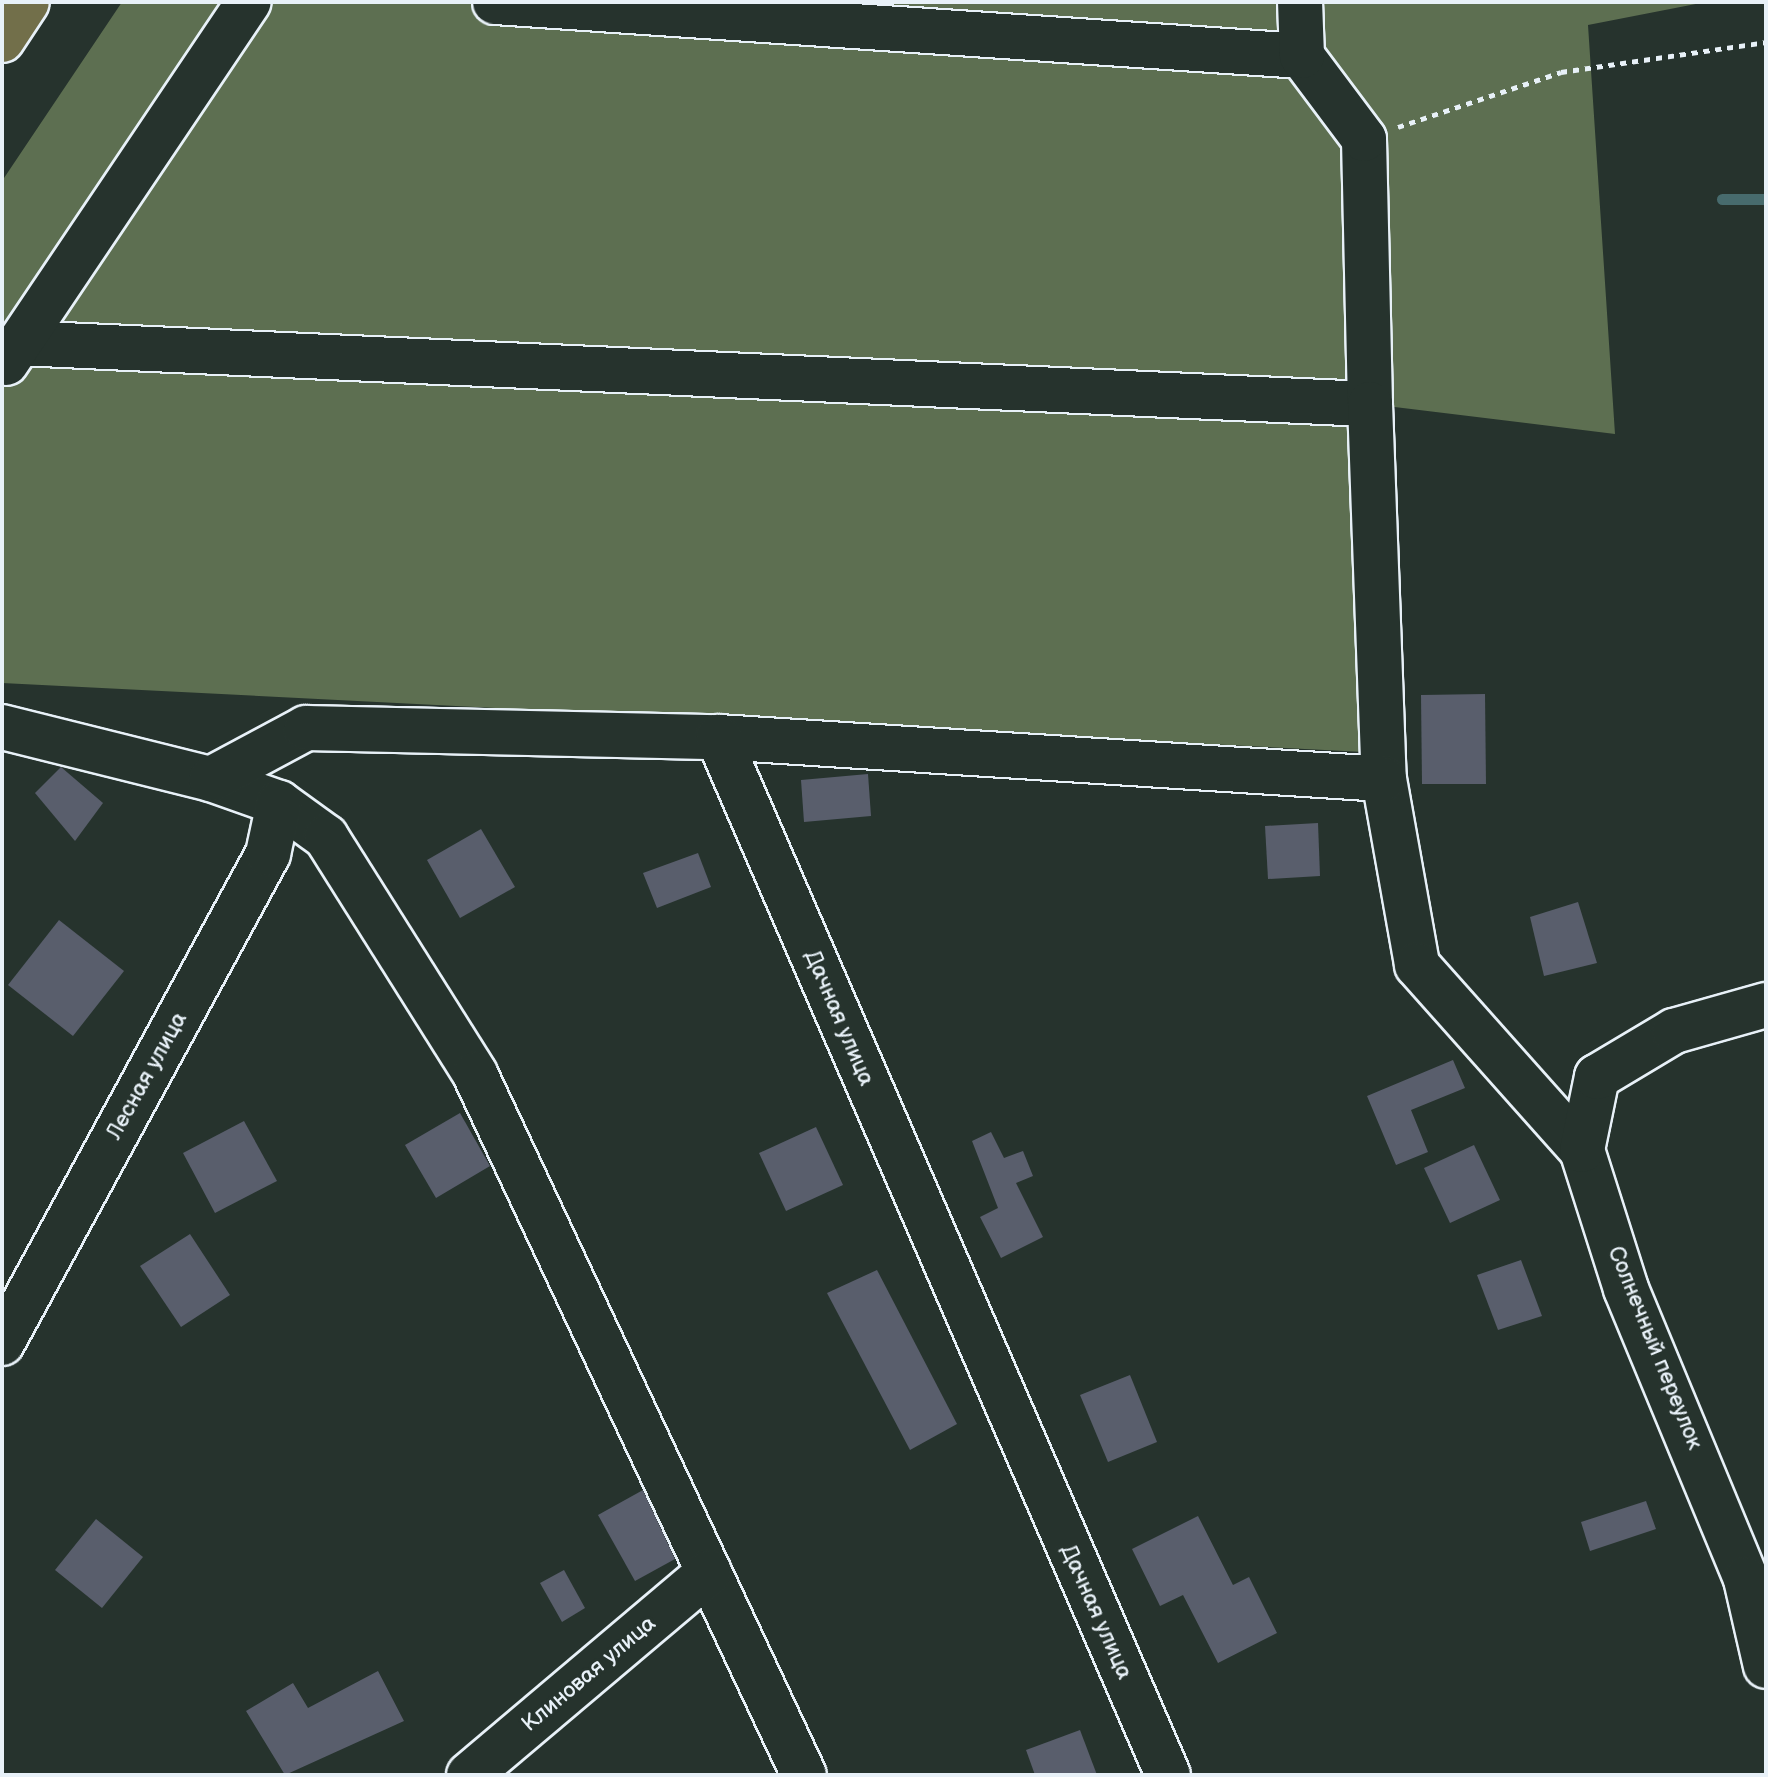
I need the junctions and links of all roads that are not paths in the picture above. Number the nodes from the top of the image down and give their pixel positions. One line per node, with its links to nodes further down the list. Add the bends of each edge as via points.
1 (27, 2): 5 (main road)
2 (249, 2): 7 (street)
3 (495, 2): 6 (street)
4 (1300, 2): 6 (street)
5 (2, 40)
6 (1302, 56): 8 (street, Солнечный переулок, via 1364,139)
7 (10, 356): 8 (street)
8 (1370, 404): 11 (street, Солнечный переулок)
9 (2, 727): 12 (street)
10 (718, 737): 11 (street); 12 (street, via 306,728); 21 (street, Дачная улица)
11 (1384, 766): 15 (street, Солнечный переулок, via 1417,965)
12 (211, 779): 13 (street)
13 (279, 803): 16 (street, Лесная улица, via 268,854); 17 (street, via 326,837 475,1074)
14 (1766, 1005): 15 (street, via 1674,1031 1597,1077)
15 (1582, 1150): 18 (street, Солнечный переулок, via 1626,1289 1746,1579)
16 (2, 1343)
17 (709, 1572): 19 (street, Клиновая улица); 20 (street)
18 (1766, 1666)
19 (469, 1775)
20 (804, 1775)
21 (1168, 1775)

